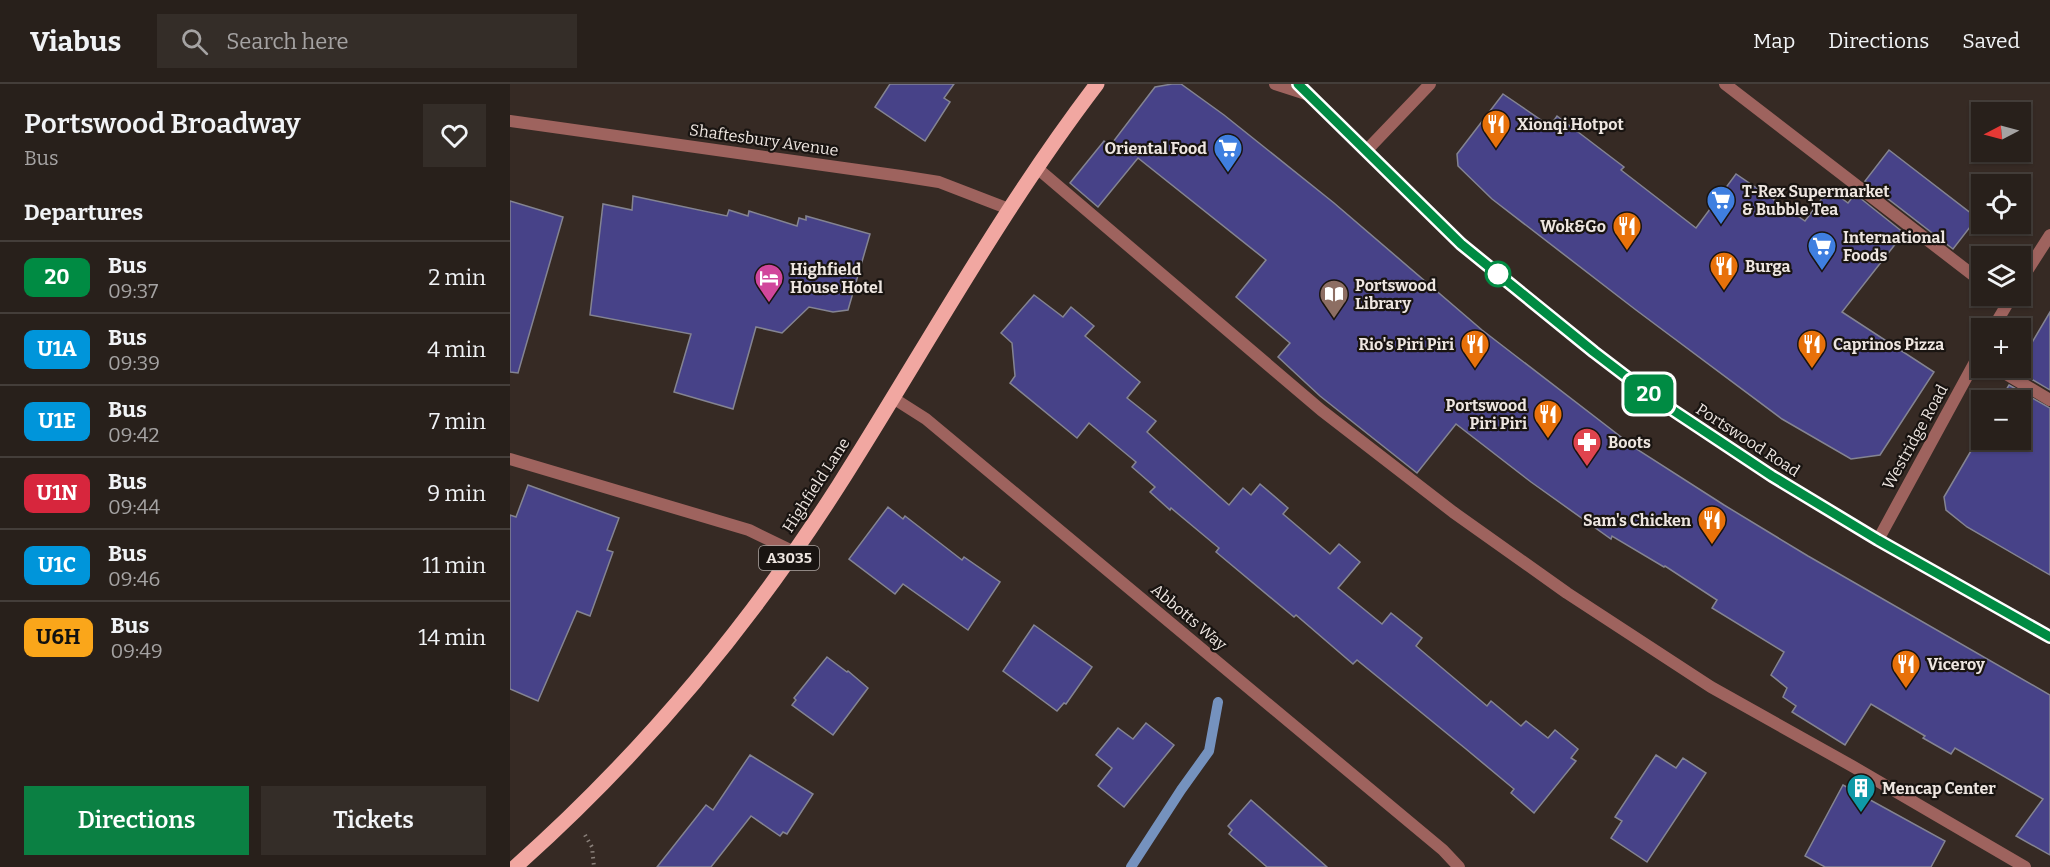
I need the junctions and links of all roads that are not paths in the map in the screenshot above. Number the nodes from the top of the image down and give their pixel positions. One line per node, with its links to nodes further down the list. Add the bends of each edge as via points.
1 (1097, 84): 9 (main road, Highfield Lane / A3035)
2 (1275, 84): 6 (street)
3 (1298, 84): 6 (street, Portswood Road)
4 (1430, 84): 8 (street)
5 (1725, 84): 13 (street)
6 (1308, 94): 8 (street, Portswood Road)
7 (510, 121): 10 (street, Shaftesbury Avenue, via 939,182)
8 (1366, 151): 19 (street, Portswood Road, via 1461,244 1653,397)
9 (1037, 168): 10 (main road, Highfield Lane / A3035); 24 (street, via 1321,410 1557,586 1711,687)
10 (1010, 208): 16 (main road, Highfield Lane / A3035)
11 (2050, 235): 12 (street)
12 (2031, 265)
13 (1971, 274)
14 (1971, 371): 19 (street, Westridge Road)
15 (2013, 378): 17 (street)
16 (893, 398): 20 (main road, Highfield Lane / A3035); 23 (street, Abbotts Way, via 935,427)
17 (2050, 400)
18 (510, 459): 20 (street, via 749,530)
19 (1878, 540): 21 (street, Portswood Road)
20 (794, 552): 22 (main road, Highfield Lane / A3035, via 651,733)
21 (2050, 636)
22 (515, 867)
23 (1459, 867)
24 (2025, 867)

